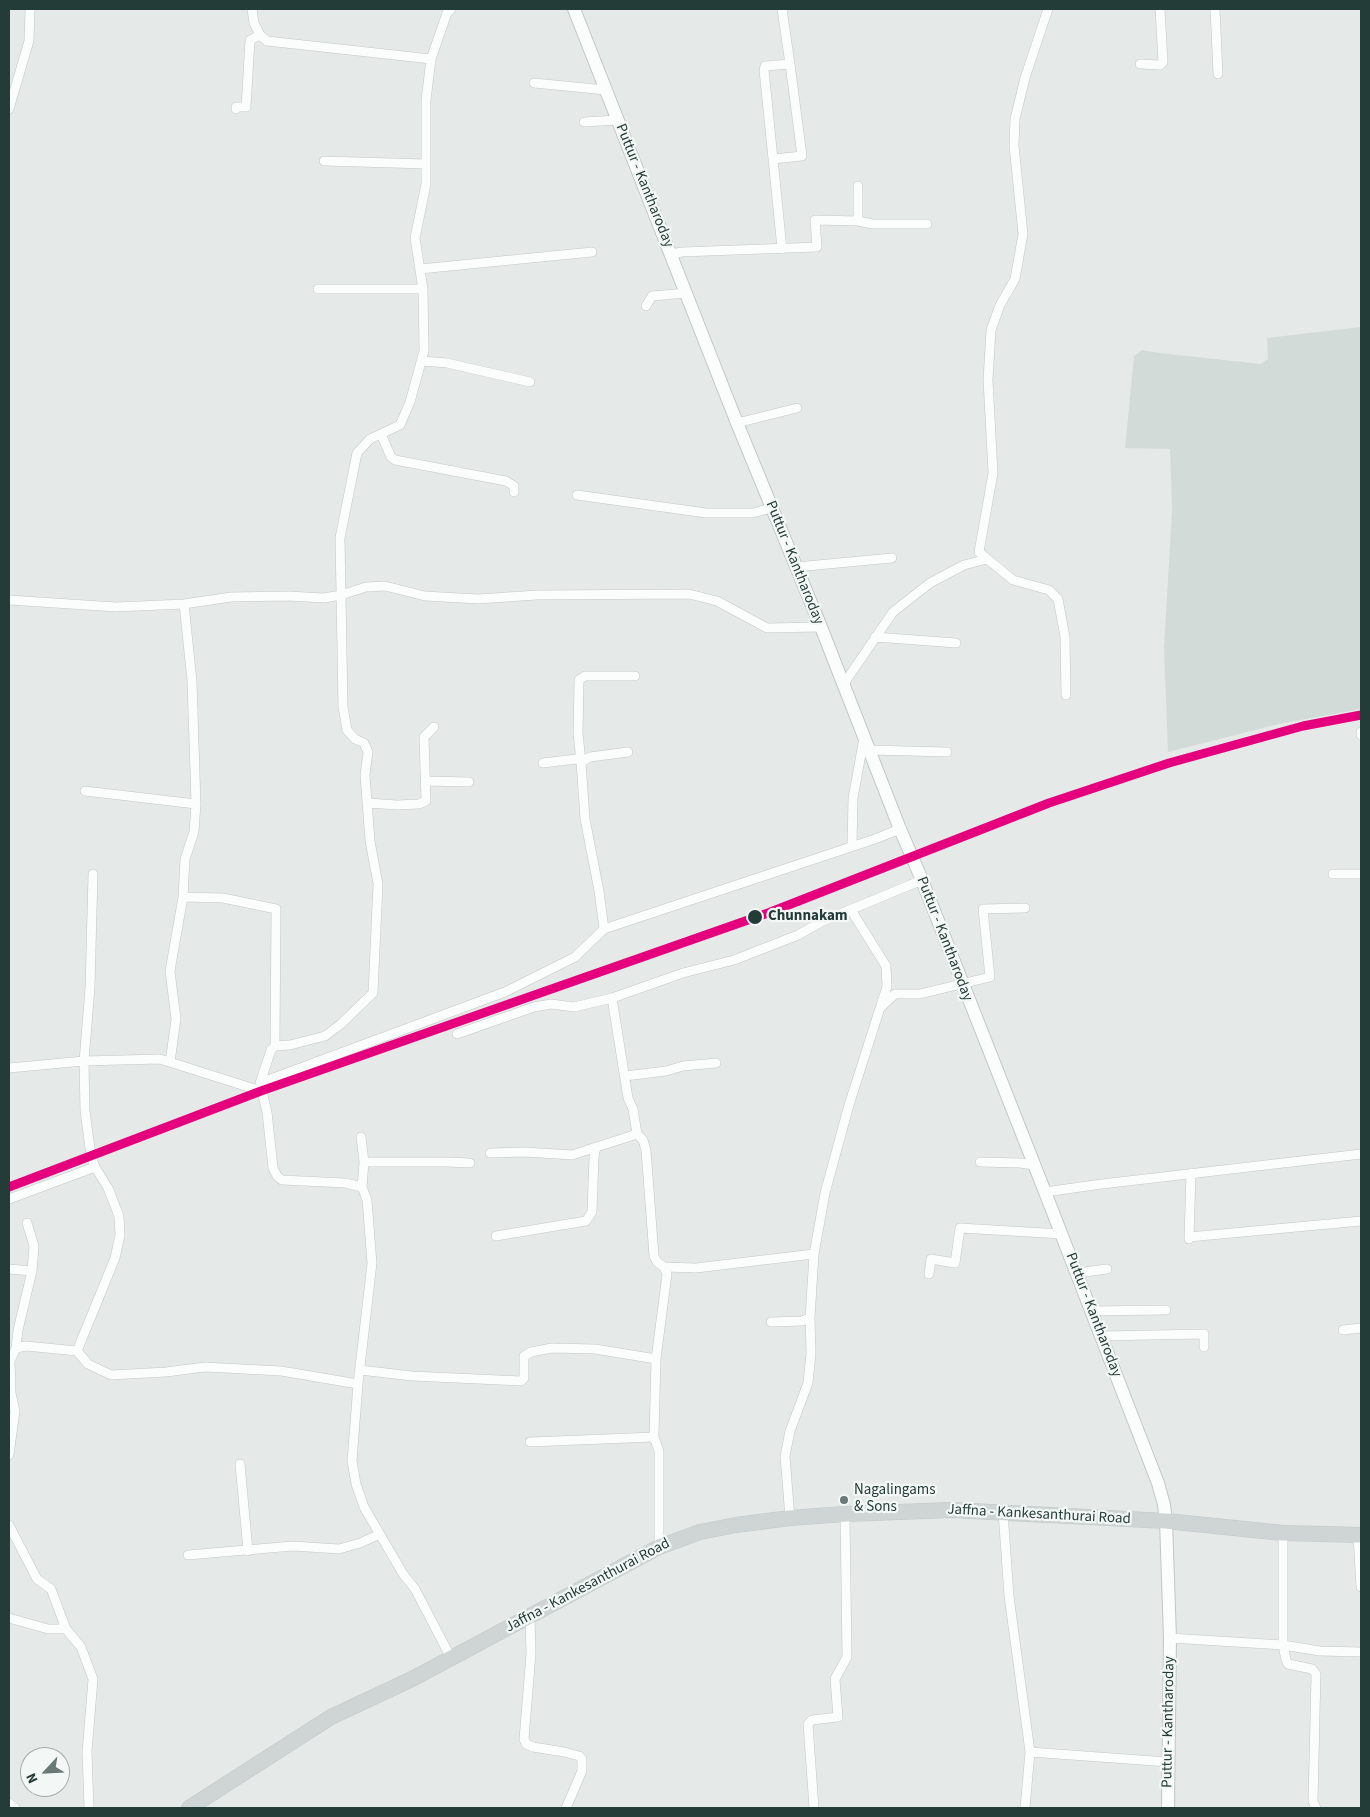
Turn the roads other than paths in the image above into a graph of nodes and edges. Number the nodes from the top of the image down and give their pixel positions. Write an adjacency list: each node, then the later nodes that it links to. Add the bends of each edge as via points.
1 (30, 9): 16 (street, via 29,41)
2 (252, 9): 9 (street)
3 (452, 9): 10 (street, via 447,13)
4 (574, 9): 15 (main road, Puttur - Kantharoday)
5 (782, 9): 11 (street)
6 (1048, 9): 43 (street, via 1015,118 1014,146 1023,234 1015,279 1000,305 991,330 988,380 993,473 979,552)
7 (1160, 9): 12 (street, via 1163,62 1160,65)
8 (1216, 9): 13 (street)
9 (260, 35): 10 (street, via 267,41); 17 (street, via 250,40 246,107)
10 (431, 59): 22 (street, via 426,100)
11 (790, 64): 20 (street, via 765,66 764,70); 20 (street, via 802,156)
12 (1140, 64)
13 (1218, 74)
14 (534, 83): 15 (street)
15 (606, 90): 18 (main road, Puttur - Kantharoday)
16 (9, 109)
17 (236, 109)
18 (618, 120): 19 (street); 28 (main road, Puttur - Kantharoday)
19 (584, 122)
20 (773, 159): 26 (street)
21 (324, 161): 22 (street)
22 (426, 164): 29 (street, via 426,184 415,238)
23 (858, 186): 24 (street)
24 (858, 221): 25 (street); 26 (street, via 815,220 816,247)
25 (927, 224)
26 (782, 249): 28 (street)
27 (592, 252): 29 (street)
28 (671, 254): 32 (main road, Puttur - Kantharoday)
29 (420, 269): 31 (street)
30 (318, 289): 31 (street)
31 (423, 289): 34 (street)
32 (686, 293): 33 (street, via 652,296); 37 (main road, Puttur - Kantharoday)
33 (646, 306)
34 (422, 361): 35 (street, via 447,363); 38 (street, via 400,425)
35 (530, 382)
36 (796, 408): 37 (street)
37 (737, 423): 41 (main road, Puttur - Kantharoday)
38 (381, 434): 39 (street, via 390,457 395,460 506,481 514,486); 45 (street, via 370,439 357,453 340,538)
39 (514, 492)
40 (577, 495): 41 (street, via 706,513 753,513)
41 (771, 508): 44 (main road, Puttur - Kantharoday)
42 (892, 558): 44 (street)
43 (988, 559): 49 (street, via 964,566 930,583 893,612); 53 (street, via 1013,580 1049,590 1058,599 1065,637)
44 (796, 567): 48 (main road, Puttur - Kantharoday)
45 (341, 595): 47 (street, via 324,598 231,597); 48 (street, via 366,587 385,586 425,596 478,599 537,595 689,594 717,602 767,628); 64 (street, via 343,707 348,730 355,739 364,743 368,752 365,775)
46 (9, 600): 47 (street, via 116,607)
47 (184, 604): 63 (street, via 192,681)
48 (821, 627): 52 (main road, Puttur - Kantharoday)
49 (875, 637): 50 (street); 52 (street)
50 (956, 643)
51 (634, 676): 58 (street, via 585,676 578,680 578,732)
52 (843, 685): 55 (main road, Puttur - Kantharoday)
53 (1066, 695)
54 (434, 727): 60 (street, via 424,737)
55 (866, 744): 57 (street); 65 (main road, Puttur - Kantharoday); 66 (street, via 853,798)
56 (628, 752): 58 (street, via 590,757)
57 (947, 752)
58 (582, 762): 59 (street, via 576,759); 74 (street, via 585,819)
59 (543, 763)
60 (426, 781): 61 (street); 64 (street, via 426,801 419,804)
61 (469, 782)
62 (85, 791): 63 (street)
63 (196, 804): 71 (street, via 194,832 185,859)
64 (368, 804): 79 (street, via 370,841 378,884 373,993 325,1036)
65 (900, 829): 66 (street); 70 (main road, Puttur - Kantharoday)
66 (852, 846): 74 (street)
67 (93, 874): 80 (street)
68 (1333, 874): 69 (street)
69 (1361, 874)
70 (922, 880): 73 (street); 75 (main road, Puttur - Kantharoday)
71 (183, 897): 79 (street, via 223,898 276,910); 81 (street, via 170,971 176,1019)
72 (1025, 908): 75 (street, via 983,909 990,977)
73 (851, 910): 76 (street, via 734,960 683,973); 77 (street, via 886,966 887,987)
74 (604, 929): 85 (street, via 575,957 505,992)
75 (961, 983): 77 (street, via 920,994 895,994); 94 (main road, Puttur - Kantharoday)
76 (612, 998): 78 (street, via 574,1007 552,1004 534,1007); 84 (street)
77 (880, 1008): 104 (street, via 849,1105)
78 (457, 1034)
79 (275, 1046): 85 (street)
80 (84, 1061): 81 (street, via 160,1059); 83 (street); 95 (street, via 85,1111)
81 (170, 1062): 85 (street)
82 (716, 1063): 84 (street)
83 (9, 1068)
84 (625, 1076): 86 (street)
85 (260, 1087): 97 (street, via 277,1176 282,1180 345,1183)
86 (637, 1134): 88 (street); 105 (street, via 646,1150 654,1256 656,1262)
87 (361, 1137): 91 (street)
88 (596, 1147): 89 (street, via 572,1155); 103 (street, via 592,1212 586,1222)
89 (490, 1153)
90 (1361, 1154): 96 (street)
91 (364, 1162): 93 (street); 97 (street)
92 (980, 1162): 94 (street)
93 (470, 1163)
94 (1034, 1165): 98 (main road, Puttur - Kantharoday)
95 (95, 1167): 99 (street); 120 (street, via 119,1216 120,1235 115,1258)
96 (1191, 1173): 98 (street); 100 (street, via 1189,1238)
97 (362, 1187): 122 (street, via 367,1200 372,1263)
98 (1045, 1192): 102 (main road, Puttur - Kantharoday)
99 (9, 1199)
100 (1361, 1221)
101 (27, 1223): 108 (street, via 34,1246)
102 (1062, 1234): 109 (main road, Puttur - Kantharoday); 110 (street, via 960,1228 955,1263 931,1259)
103 (496, 1236)
104 (814, 1254): 105 (street, via 696,1268); 113 (street)
105 (664, 1267): 121 (street, via 667,1274)
106 (9, 1269): 108 (street)
107 (1107, 1270): 109 (street)
108 (32, 1271): 119 (street)
109 (1077, 1273): 112 (main road, Puttur - Kantharoday)
110 (929, 1274)
111 (1166, 1310): 112 (street)
112 (1092, 1311): 117 (main road, Puttur - Kantharoday)
113 (810, 1318): 114 (street); 131 (street, via 808,1383 790,1431 785,1456)
114 (771, 1322)
115 (1361, 1328): 116 (street)
116 (1343, 1330)
117 (1102, 1336): 118 (street, via 1204,1334); 132 (main road, Puttur - Kantharoday, via 1158,1483)
118 (1204, 1347)
119 (16, 1348): 120 (street); 124 (street, via 10,1361)
120 (77, 1351): 123 (street, via 88,1364 111,1375 205,1367 281,1371)
121 (656, 1359): 122 (street, via 595,1349 552,1348 524,1356 524,1378 521,1381); 125 (street)
122 (360, 1370): 123 (street)
123 (358, 1384): 135 (street, via 352,1461 364,1507)
124 (10, 1393): 127 (street, via 15,1411)
125 (654, 1437): 126 (street); 137 (street, via 659,1451)
126 (530, 1442)
127 (9, 1455)
128 (240, 1464): 138 (street)
129 (1002, 1512): 130 (main road, Jaffna - Kankesanthurai Road, via 952,1510); 132 (main road, Jaffna - Kankesanthurai Road); 148 (street, via 1009,1596)
130 (845, 1514): 131 (main road, Jaffna - Kankesanthurai Road); 155 (street, via 848,1656 835,1679 838,1717 812,1720 808,1724)
131 (790, 1518): 137 (main road, Jaffna - Kankesanthurai Road, via 700,1532)
132 (1166, 1521): 134 (main road, Jaffna - Kankesanthurai Road); 144 (main road, Puttur - Kantharoday)
133 (9, 1525): 143 (street, via 37,1579 51,1589)
134 (1283, 1533): 136 (main road, Jaffna - Kankesanthurai Road); 145 (street)
135 (380, 1534): 138 (street, via 339,1549 293,1546); 147 (street, via 403,1574 416,1589)
136 (1360, 1535): 140 (street)
137 (659, 1547): 141 (main road, Jaffna - Kankesanthurai Road)
138 (248, 1551): 139 (street)
139 (188, 1555)
140 (1361, 1587)
141 (530, 1617): 147 (main road, Jaffna - Kankesanthurai Road); 154 (street, via 531,1654 524,1740 533,1747 564,1752 582,1759 582,1770)
142 (9, 1618): 143 (street, via 48,1629)
143 (66, 1629): 152 (street, via 81,1647 93,1679 88,1752)
144 (1170, 1638): 145 (street); 149 (main road, Puttur - Kantharoday)
145 (1283, 1645): 146 (street, via 1320,1651); 158 (street, via 1288,1664 1316,1674 1313,1801)
146 (1361, 1652)
147 (451, 1658): 153 (main road, Jaffna - Kankesanthurai Road, via 331,1717)
148 (1030, 1752): 149 (street); 156 (street)
149 (1168, 1762): 157 (main road, Puttur - Kantharoday)
150 (9, 1804): 151 (street)
151 (15, 1808)
152 (89, 1808)
153 (189, 1808)
154 (566, 1808)
155 (814, 1808)
156 (1026, 1808)
157 (1168, 1808)
158 (1316, 1808)

